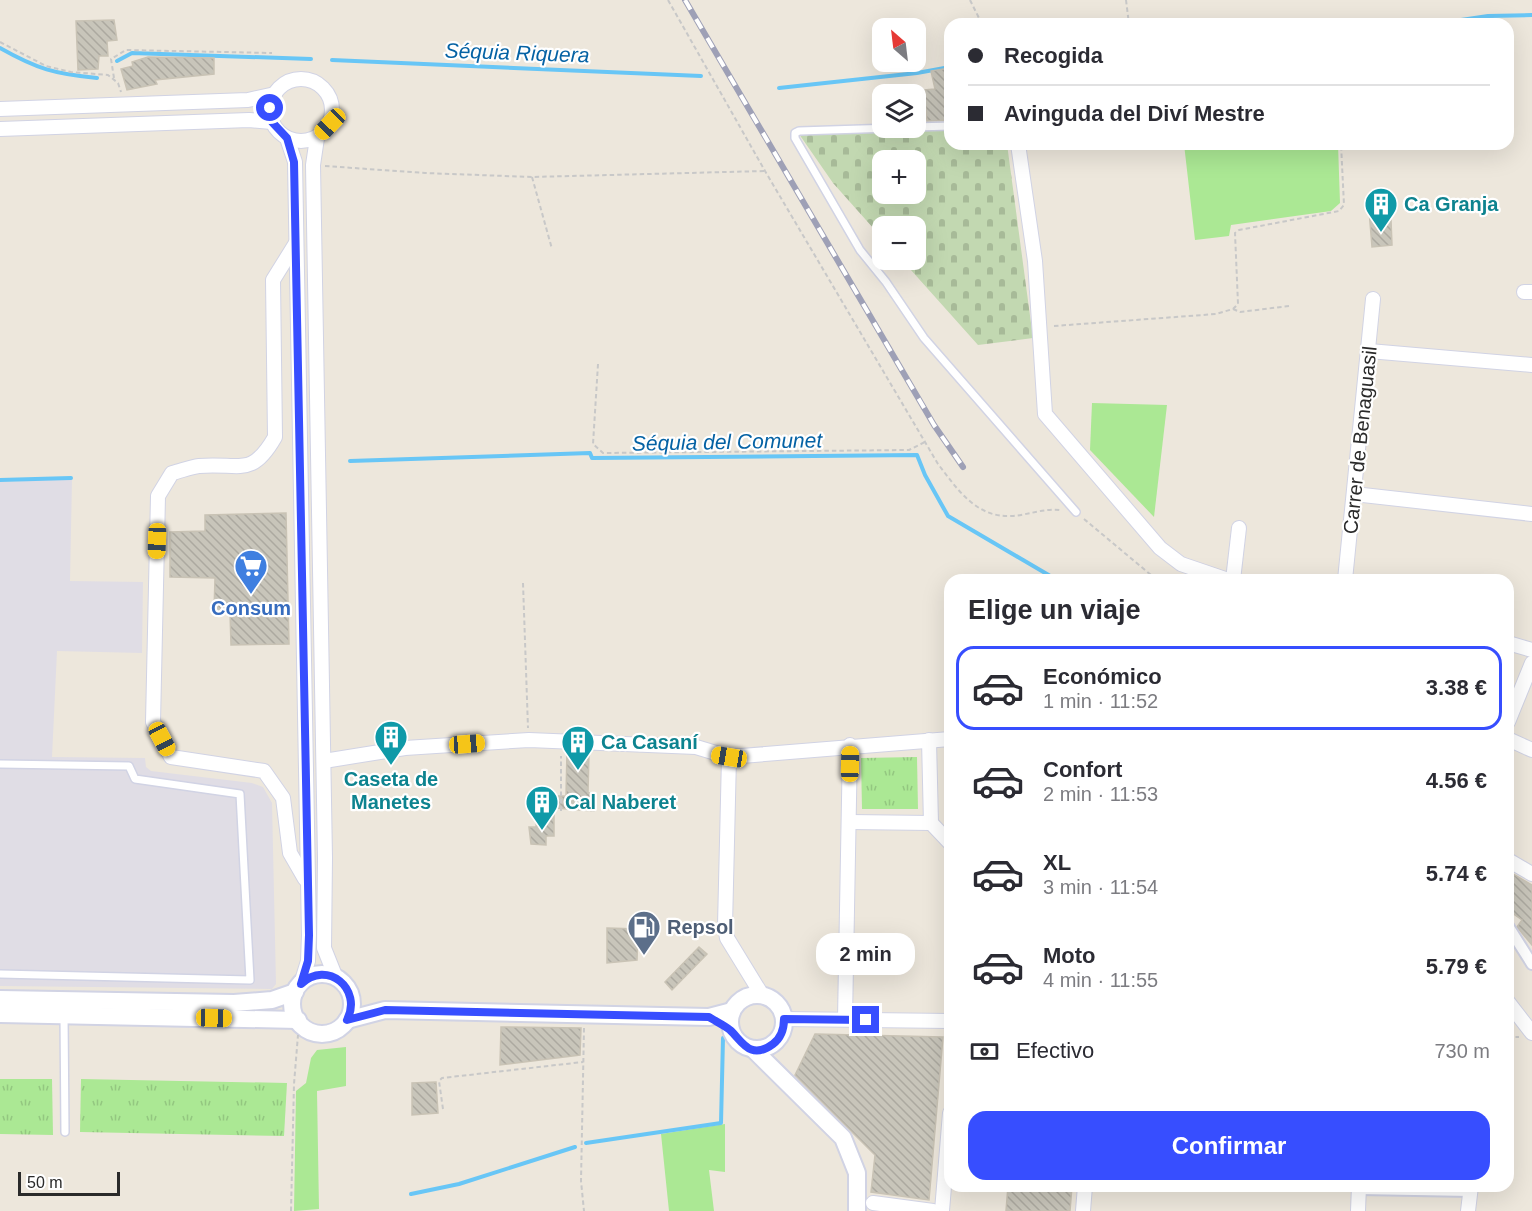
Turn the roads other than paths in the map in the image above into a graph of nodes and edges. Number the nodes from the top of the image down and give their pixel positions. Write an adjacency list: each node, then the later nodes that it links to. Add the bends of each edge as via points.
1 (275, 94): 2 (street, via 248,100); 3 (street, via 270,108); 9 (street, via 286,83 302,79 326,90 333,107 330,124)
2 (0, 109)
3 (272, 122): 6 (street); 8 (street)
4 (944, 126): 5 (lane)
5 (926, 127)
6 (0, 129)
7 (872, 129): 16 (lane, via 799,131 795,138 860,250 924,338)
8 (287, 138): 9 (street, via 302,142); 11 (street, via 294,162)
9 (317, 138): 32 (street, via 313,165)
10 (1019, 150): 19 (street, via 1035,261 1045,414 1160,548 1181,564)
11 (296, 243): 39 (street); 39 (street, via 273,280 275,437 265,455 246,467 198,466 172,473 158,496 153,722 171,757 264,771 283,798 290,853)
12 (1373, 300): 13 (street, Carrer de Benaguasil)
13 (1369, 351): 14 (street); 15 (street, Carrer de Benaguasil)
14 (1532, 366)
15 (1354, 494): 17 (street); 21 (street, Carrer de Benaguasil)
16 (1076, 512)
17 (1532, 514)
18 (1239, 528): 20 (street)
19 (1212, 574)
20 (1232, 574)
21 (1347, 574)
22 (1514, 645): 23 (street)
23 (1532, 650)
24 (1532, 663): 25 (street)
25 (1514, 707)
26 (944, 739): 27 (street)
27 (929, 740): 29 (street); 35 (street)
28 (1514, 742): 30 (street)
29 (850, 745): 31 (street); 34 (street)
30 (1532, 750)
31 (729, 757): 32 (street, via 696,747 529,740 405,748); 46 (street, via 725,926 728,938)
32 (324, 761): 43 (street, via 324,948)
33 (0, 764): 42 (lane, via 129,766 135,779 240,794 250,980)
34 (849, 822): 35 (street); 57 (street)
35 (931, 823): 36 (street)
36 (944, 837)
37 (1514, 864): 38 (street)
38 (1532, 874)
39 (306, 882): 44 (street, via 308,961)
40 (1514, 936): 41 (street)
41 (1532, 964)
42 (0, 974)
43 (336, 978): 44 (street, via 317,975); 45 (street)
44 (298, 988): 48 (street, via 272,1000); 60 (street, via 293,1004)
45 (351, 995): 51 (street); 58 (street, via 352,1008)
46 (762, 995): 52 (street, via 744,998); 56 (street, via 779,1006)
47 (0, 999): 48 (street)
48 (234, 1003): 54 (lane, via 199,1010 93,1007)
49 (0, 1007): 54 (lane, via 44,1006)
50 (1514, 1009): 62 (street)
51 (385, 1010): 55 (street); 58 (street)
52 (732, 1011): 55 (street); 63 (street)
53 (0, 1014): 54 (street)
54 (64, 1015): 60 (street); 67 (lane)
55 (709, 1017): 63 (street)
56 (784, 1019): 57 (street); 64 (street, via 783,1032)
57 (845, 1019): 59 (street)
58 (347, 1020): 60 (street, via 327,1033 314,1032)
59 (944, 1021)
60 (300, 1023)
61 (1514, 1025): 62 (street)
62 (1529, 1027)
63 (731, 1030): 65 (street, via 739,1043)
64 (772, 1044): 65 (street); 66 (street)
65 (753, 1049): 66 (street)
66 (774, 1068): 73 (street, via 843,1138 857,1173)
67 (65, 1132)
68 (944, 1186): 75 (street)
69 (1084, 1192): 76 (street)
70 (1359, 1192): 77 (street)
71 (1471, 1192): 78 (street)
72 (873, 1203): 74 (street)
73 (858, 1211)
74 (933, 1211)
75 (942, 1211)
76 (1083, 1211)
77 (1359, 1211)
78 (1468, 1211)

